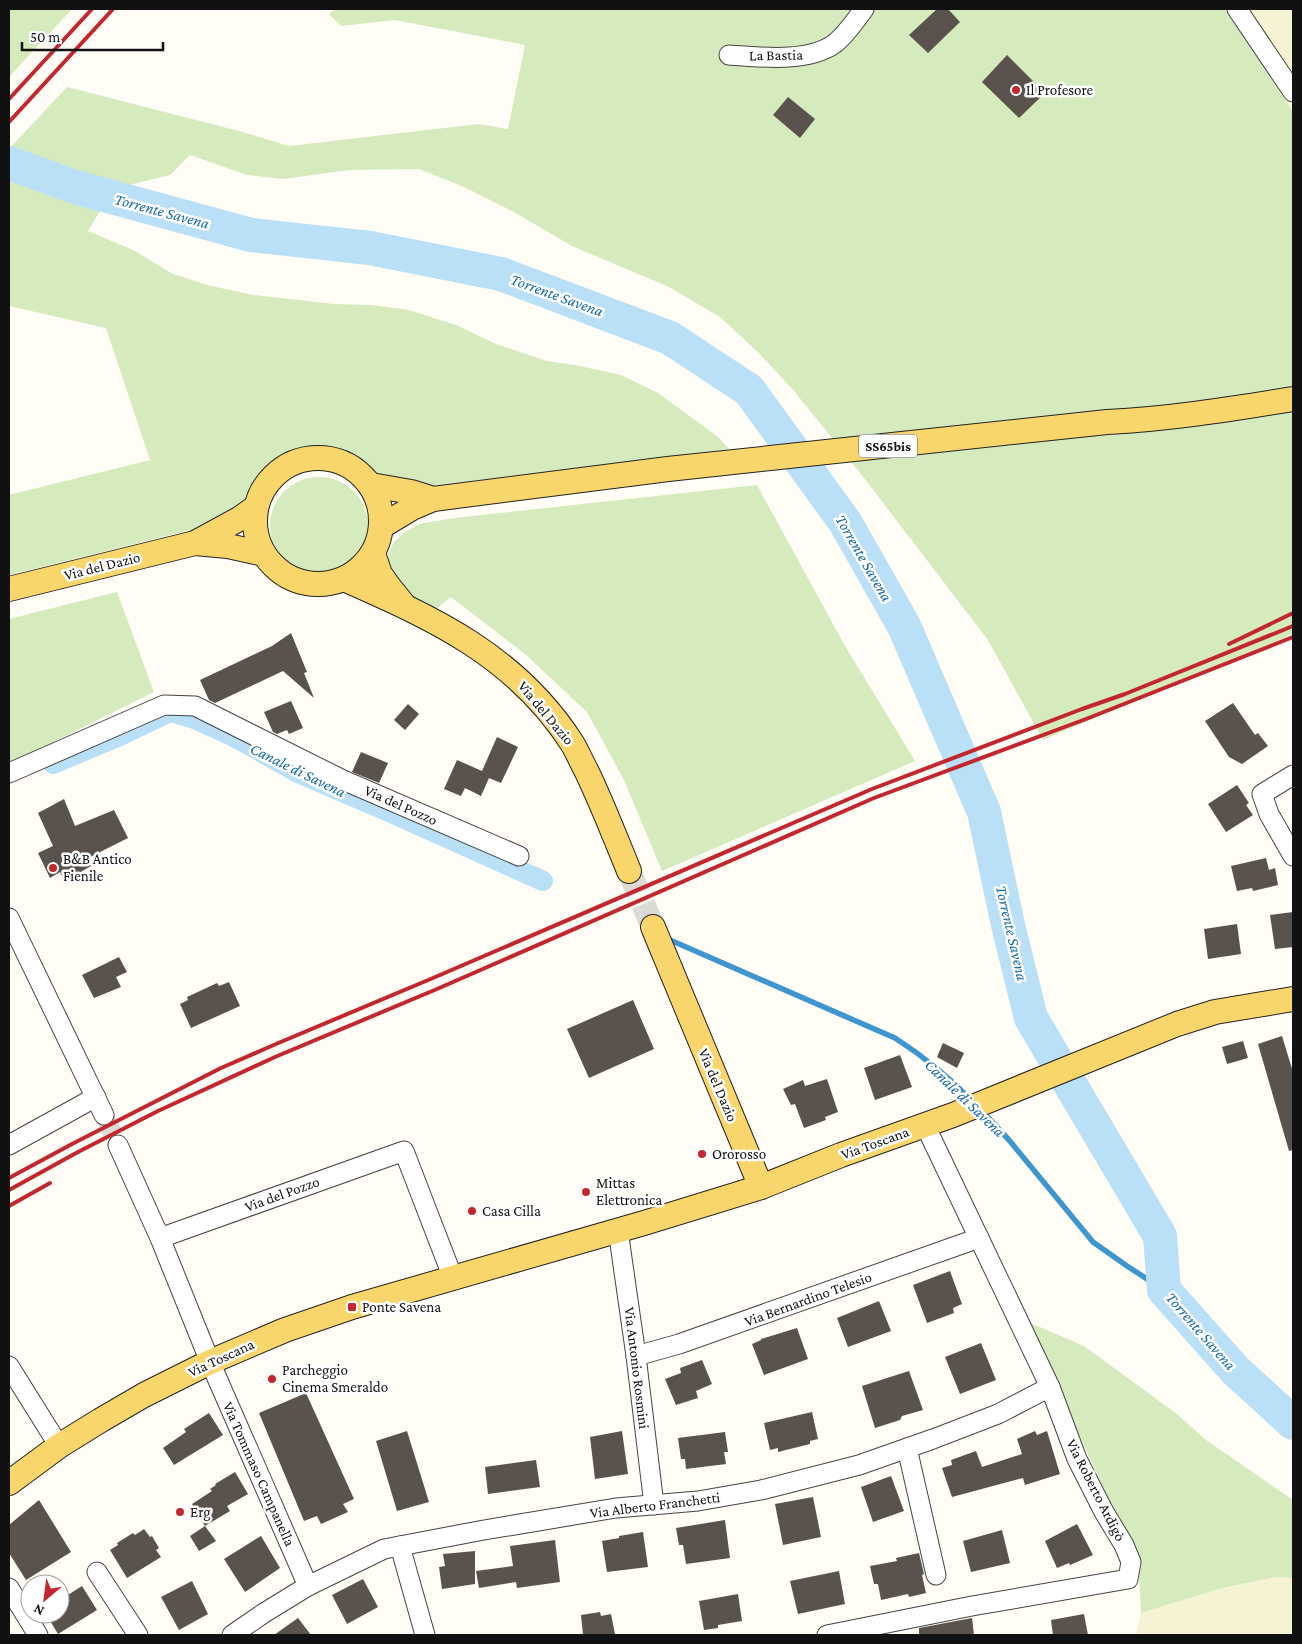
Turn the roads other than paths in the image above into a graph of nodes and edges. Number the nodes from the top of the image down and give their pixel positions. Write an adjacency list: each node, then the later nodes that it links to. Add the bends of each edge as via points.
1 (864, 9): 3 (street, La Bastia, via 835,43 820,52 764,57)
2 (1237, 9): 4 (street)
3 (728, 55)
4 (1293, 92)
5 (1293, 399): 7 (main road, SS65bis, via 1154,420 1107,422 668,470)
6 (371, 485): 7 (main road, SS65bis); 8 (main road, via 358,471 342,462 324,457 306,458 288,464 273,475 262,490); 9 (main road, via 380,505)
7 (433, 499): 9 (main road, SS65bis)
8 (256, 507): 10 (main road, Via del Dazio); 12 (main road, via 254,524)
9 (382, 526): 11 (main road)
10 (195, 542): 12 (main road, Via del Dazio); 14 (main road, Via del Dazio)
11 (373, 553): 13 (main road, via 361,568); 15 (main road, Via del Dazio, via 380,574)
12 (264, 554): 13 (main road, via 274,566 300,582 330,583)
13 (344, 579): 15 (main road, Via del Dazio)
14 (9, 589)
15 (404, 605): 20 (main road, Via del Dazio, via 481,649 534,694 572,743 594,786)
16 (9, 773): 18 (street, Via del Pozzo, via 164,705 195,706 343,780)
17 (1293, 775): 19 (street, via 1262,794 1268,814)
18 (519, 856)
19 (1293, 856)
20 (629, 871)
21 (9, 918): 24 (street)
22 (653, 927): 29 (main road, Via del Dazio)
23 (1293, 999): 26 (main road, Via Toscana, via 1215,1012 1177,1024)
24 (96, 1096): 25 (street); 28 (street)
25 (104, 1116)
26 (924, 1125): 29 (main road, Via Toscana); 32 (street, Via Roberto Ardigò)
27 (118, 1145): 31 (street)
28 (9, 1146)
29 (761, 1187): 30 (main road, Via Toscana)
30 (618, 1230): 33 (main road, Via Toscana); 34 (street, Via Antonio Rosmini)
31 (160, 1238): 33 (street, Via del Pozzo, via 404,1151); 35 (street)
32 (978, 1238): 34 (street, Via Bernardino Telesio, via 679,1344); 37 (street, Via Roberto Ardigò)
33 (454, 1278): 35 (main road, Via Toscana, via 285,1330)
34 (636, 1356): 41 (street, Via Antonio Rosmini)
35 (210, 1362): 38 (main road, Via Toscana, via 136,1400); 45 (street, Via Tommaso Campanella)
36 (9, 1366): 38 (street)
37 (1050, 1387): 39 (street, Via Alberto Franchetti, via 998,1414); 51 (street, Via Roberto Ardigò, via 1077,1459 1131,1562 1128,1579)
38 (59, 1446): 40 (main road, Via Toscana)
39 (907, 1448): 41 (street, Via Alberto Franchetti, via 859,1465 761,1490 698,1502); 44 (street)
40 (9, 1483)
41 (654, 1505): 42 (street, Via Alberto Franchetti, via 616,1508)
42 (400, 1546): 45 (street, Via Alberto Franchetti, via 384,1549); 50 (street)
43 (97, 1572): 48 (street)
44 (936, 1576)
45 (308, 1586): 49 (street, Via Alberto Franchetti)
46 (9, 1588): 47 (street)
47 (38, 1635)
48 (138, 1635)
49 (232, 1635)
50 (425, 1635)
51 (827, 1635)

